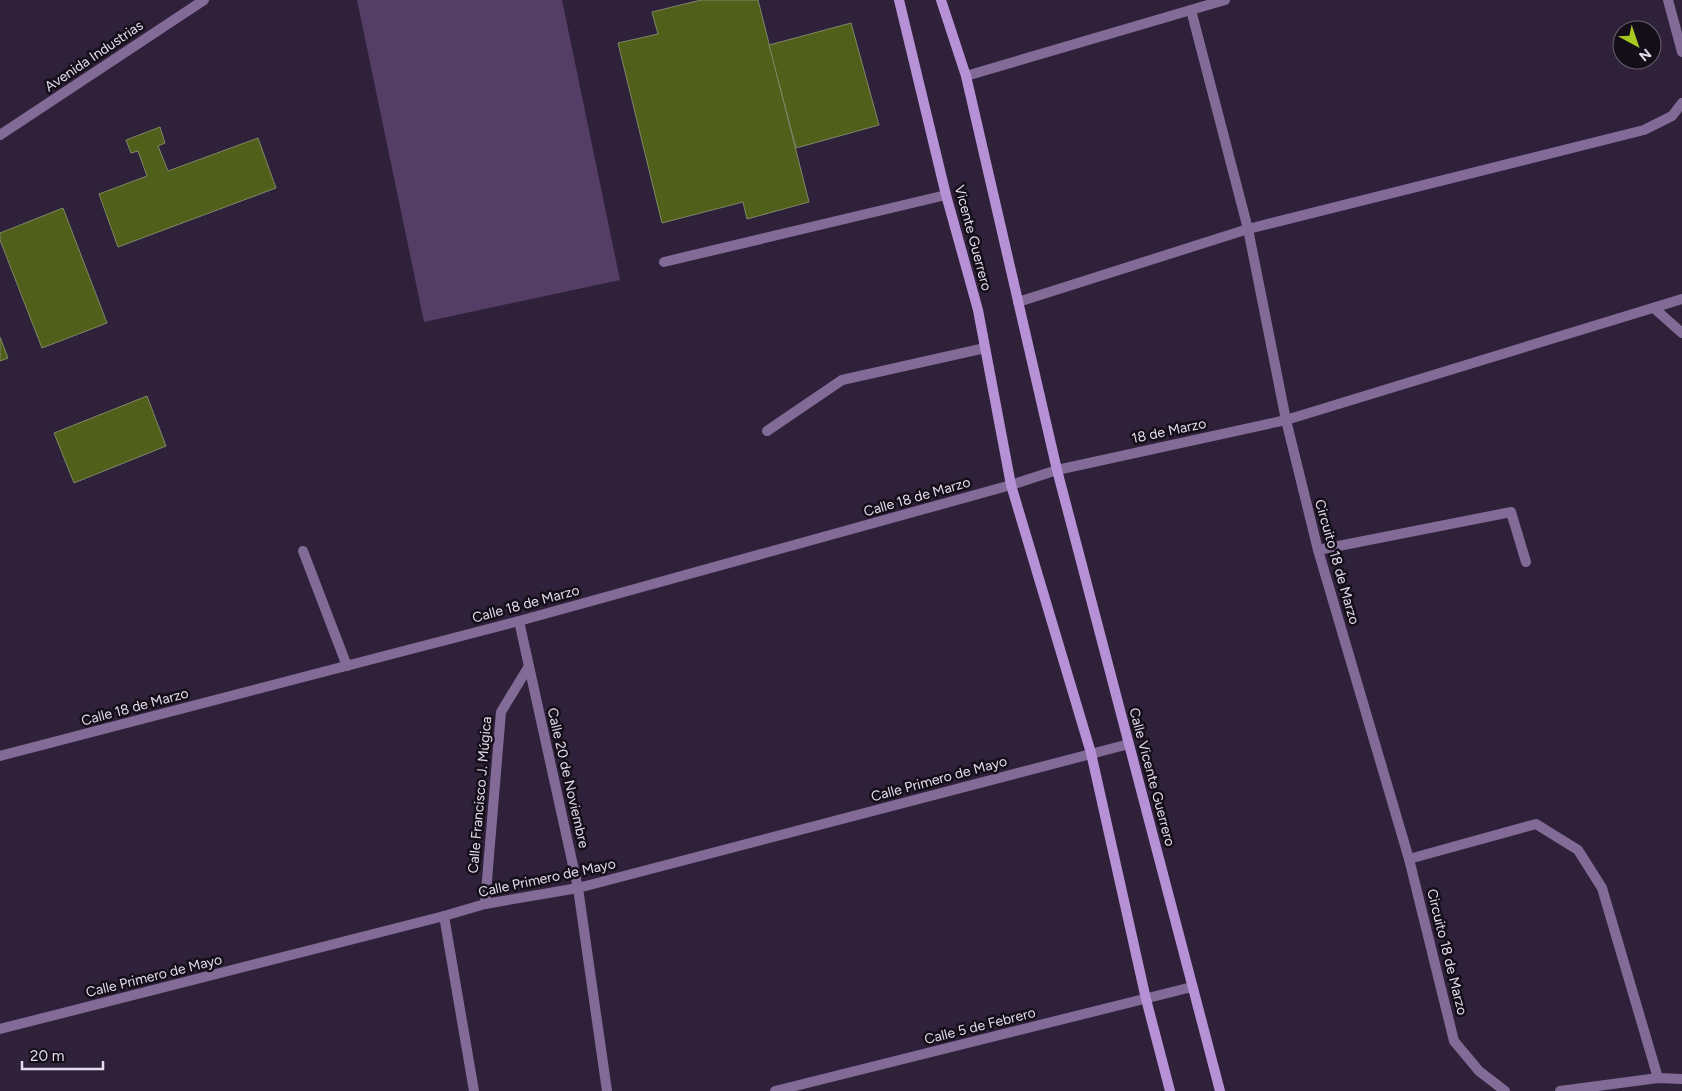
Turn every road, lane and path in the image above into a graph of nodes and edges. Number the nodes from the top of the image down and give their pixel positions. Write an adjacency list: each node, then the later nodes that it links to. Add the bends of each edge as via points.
1 (204, 0): 10 (street, Avenida Industrias)
2 (899, 0): 11 (street, Vicente Guerrero)
3 (941, 0): 8 (street, Vicente Guerrero)
4 (1225, 0): 6 (street)
5 (1668, 0): 7 (street)
6 (1192, 10): 8 (street); 12 (street, Circuito 18 de Marzo)
7 (1682, 52)
8 (966, 76): 15 (street, Vicente Guerrero)
9 (1682, 102): 12 (street, via 1672,116 1644,130)
10 (0, 135)
11 (946, 195): 13 (street); 18 (street, Vicente Guerrero, via 978,310)
12 (1248, 229): 15 (street); 19 (street, Circuito 18 de Marzo)
13 (664, 262)
14 (1682, 299): 16 (street)
15 (1018, 302): 21 (street, Vicente Guerrero)
16 (1654, 309): 17 (street); 19 (street)
17 (1682, 333)
18 (985, 348): 20 (street, via 842,380); 22 (street, Vicente Guerrero)
19 (1286, 420): 21 (street, 18 de Marzo); 23 (street, Circuito 18 de Marzo)
20 (768, 431)
21 (1057, 470): 22 (street, Calle 18 de Marzo); 29 (street, Calle Vicente Guerrero)
22 (1011, 485): 26 (street, Calle 18 de Marzo); 30 (street)
23 (1318, 550): 25 (street, via 1512,512); 32 (street, Circuito 18 de Marzo)
24 (303, 552): 27 (street)
25 (1526, 562)
26 (519, 621): 27 (street, Calle 18 de Marzo); 28 (street, Calle 20 de Noviembre)
27 (347, 666): 31 (street, Calle 18 de Marzo)
28 (529, 666): 33 (street, Calle 20 de Noviembre); 34 (street, Calle Francisco J. Múgica, via 501,712)
29 (1129, 744): 30 (street, Calle Primero de Mayo); 36 (street, Calle Vicente Guerrero)
30 (1091, 753): 33 (street, Calle Primero de Mayo); 37 (street)
31 (0, 756)
32 (1409, 859): 39 (street, via 1536,824 1578,850 1602,888); 46 (street, Circuito 18 de Marzo, via 1454,1041 1478,1071)
33 (578, 888): 34 (street, Calle Primero de Mayo); 42 (street, Calle 20 de Noviembre)
34 (485, 904): 35 (street, Calle Primero de Mayo)
35 (444, 916): 38 (street, Calle Primero de Mayo); 41 (street)
36 (1192, 987): 37 (street, Calle 5 de Febrero); 45 (street, Calle Vicente Guerrero)
37 (1146, 999): 43 (street, Calle 5 de Febrero); 44 (street)
38 (0, 1029)
39 (1658, 1078): 40 (street); 47 (street)
40 (1682, 1079)
41 (474, 1091)
42 (608, 1091)
43 (775, 1091)
44 (1170, 1091)
45 (1220, 1091)
46 (1505, 1091)
47 (1560, 1091)

